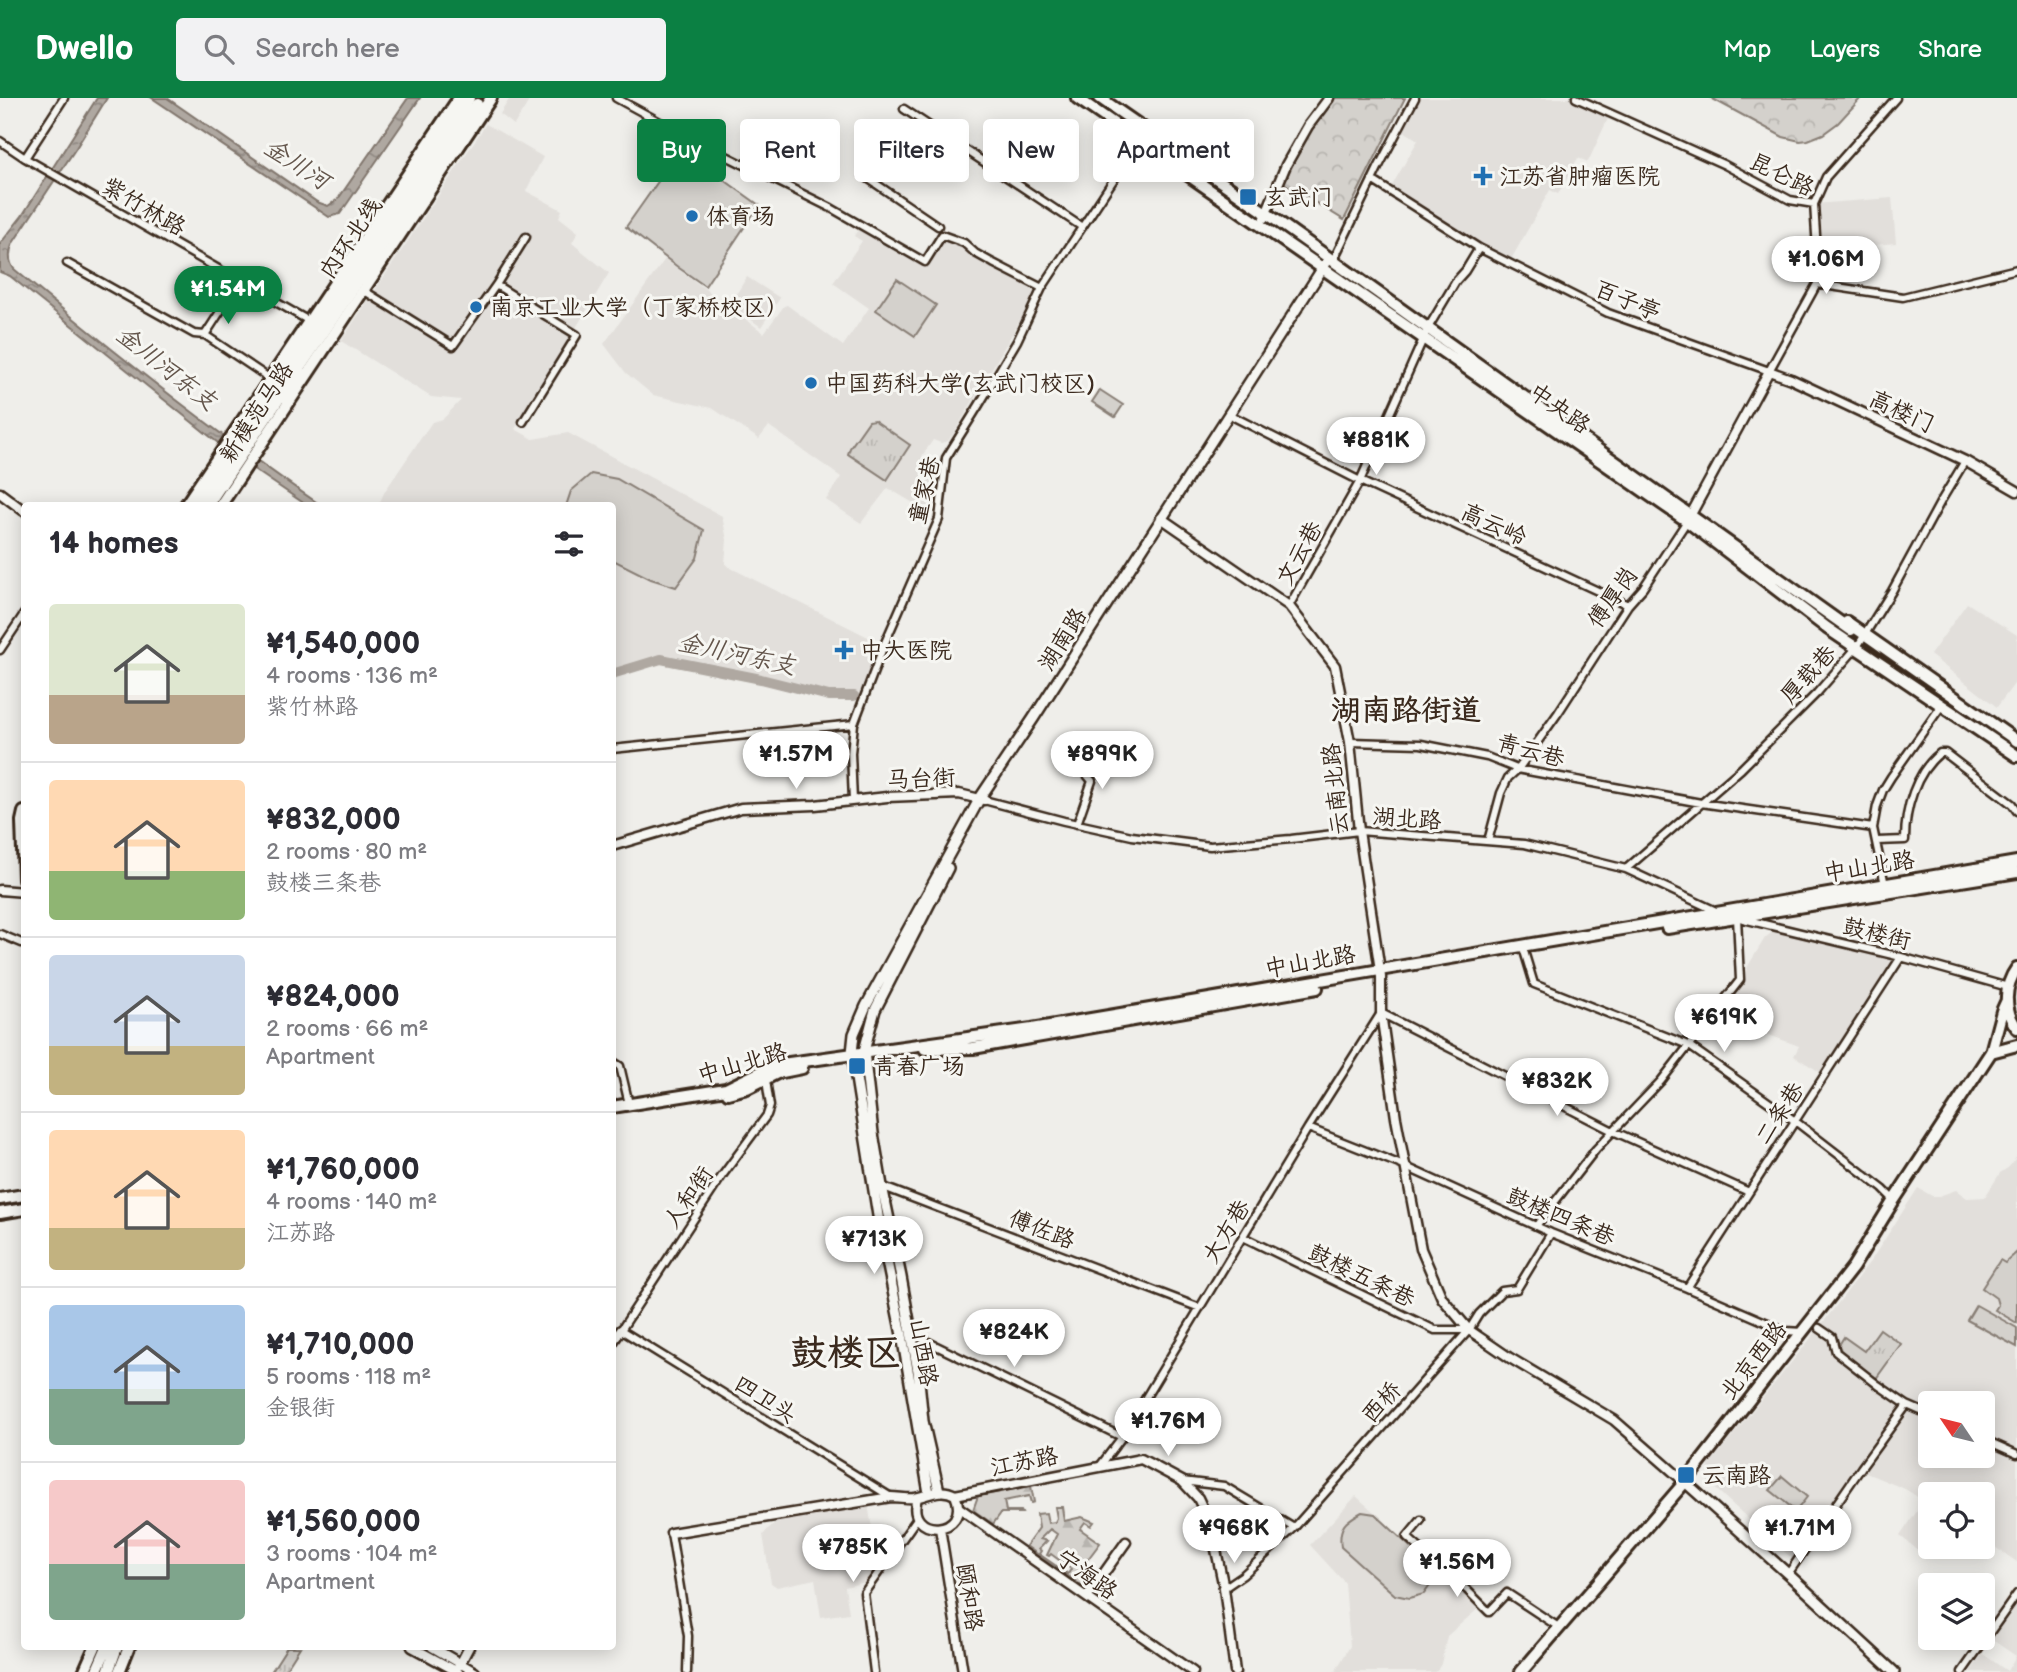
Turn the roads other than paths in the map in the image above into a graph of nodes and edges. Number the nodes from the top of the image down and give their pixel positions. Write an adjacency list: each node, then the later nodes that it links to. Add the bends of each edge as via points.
1 (64, 98): 15 (street)
2 (459, 98): 32 (main road, 新模范马路)
3 (491, 98): 35 (main road, 新模范马路)
4 (616, 98): 36 (street, via 925,262 943,235)
5 (1077, 98): 13 (main road, 中央路)
6 (1100, 98): 21 (main road, 中央路)
7 (1329, 98): 21 (street, via 1291,156)
8 (1415, 98): 16 (street)
9 (1576, 98): 20 (street, 昆仑路, via 1725,165 1790,200)
10 (1896, 98): 20 (street, via 1826,177)
11 (473, 101): 25 (main road, 内环北线)
12 (904, 110): 23 (street)
13 (1107, 119)
14 (0, 141): 15 (street, 紫竹林路)
15 (27, 159): 38 (street, 紫竹林路)
16 (1372, 180): 27 (street, 百子亭); 28 (street)
17 (873, 182): 22 (street)
18 (1112, 182): 23 (street, 童家巷)
19 (1198, 182): 24 (main road, 中央路)
20 (1814, 204): 33 (street, 昆仑路)
21 (1266, 213): 24 (street); 28 (main road, 中央路)
22 (938, 226)
23 (1083, 226): 36 (street, 童家巷)
24 (1261, 226): 31 (main road, 中央路)
25 (386, 230): 32 (main road); 35 (main road); 44 (main road, 内环北线); 47 (main road, 内环北线)
26 (526, 237): 34 (street)
27 (1479, 248): 39 (street); 42 (street, 百子亭, via 1608,313)
28 (1331, 260): 31 (main road, 湖南路); 39 (main road, 中央路)
29 (67, 262): 40 (street, via 194,334)
30 (2017, 269): 33 (street, via 1903,297)
31 (1324, 270): 39 (main road, 中央路); 45 (main road, 湖南路); 60 (main road, 湖南路)
32 (339, 279): 38 (main road, 新模范马路)
33 (1817, 284): 42 (street, 昆仑路)
34 (496, 285): 35 (street, via 453,346); 46 (street, via 577,335)
35 (366, 286): 47 (main road, 新模范马路, via 306,375)
36 (1042, 288): 69 (street, 童家巷, via 1017,341 946,458 939,519)
37 (227, 301): 40 (street)
38 (309, 321): 41 (main road, 新模范马路)
39 (1425, 333): 51 (street, 文云巷); 59 (main road, 中央路)
40 (205, 335): 43 (street)
41 (284, 359): 43 (main road, 新模范马路); 44 (main road)
42 (1769, 372): 49 (street, 高楼门); 59 (street, 傅厚岗)
43 (269, 378): 47 (main road, 新模范马路)
44 (259, 412): 47 (main road, 内环北线)
45 (1234, 417): 51 (street, 高云岭); 60 (main road, 湖南路)
46 (523, 422)
47 (251, 433): 48 (main road, 内环北线); 50 (main road, 内环北线)
48 (220, 460): 54 (main road, 新模范马路); 55 (main road, 内环北线)
49 (1965, 461): 52 (street, 高楼门); 65 (street, 厚载巷)
50 (233, 476): 56 (main road, 内环北线); 57 (main road, 新模范马路)
51 (1360, 481): 62 (street, 高云岭); 63 (street, 文云巷)
52 (2017, 491)
53 (0, 493): 58 (street)
54 (188, 502)
55 (198, 502)
56 (210, 502)
57 (222, 502)
58 (21, 509)
59 (1689, 518): 61 (main road, 中央路); 61 (main road, 中央路, via 1849,632); 62 (street, 傅厚岗); 66 (main road, 中央路)
60 (1164, 519): 63 (street, 云南北路); 76 (main road, 湖南路, via 1039,721)
61 (1782, 580): 65 (main road, 中央路)
62 (1628, 605): 75 (street, 傅厚岗)
63 (1289, 606): 71 (street, 云南北路, via 1335,666)
64 (21, 618): 67 (street)
65 (1866, 635): 66 (street, 厚载巷); 70 (main road, 中央路)
66 (1857, 647): 68 (main road, 中央路); 78 (street, 厚载巷, via 1808,703)
67 (0, 650)
68 (1942, 705): 74 (main road, 中央路); 81 (street, via 1883,790)
69 (853, 724): 72 (street); 77 (street, 童家巷)
70 (2017, 741)
71 (1350, 742): 75 (street, 青云巷, via 1420,744 1487,757); 82 (street, 云南北路)
72 (616, 748)
73 (1093, 749): 80 (street, via 1087,775 1091,781)
74 (2017, 756)
75 (1517, 769): 78 (street, 青云巷); 83 (street, 傅厚岗, via 1501,793)
76 (982, 799): 77 (street, 马台街, via 958,794); 80 (street, 湖北路); 107 (main road, 湖南路, via 875,1010)
77 (853, 801): 85 (street, 马台街, via 741,808)
78 (1701, 803): 81 (street, 青云巷); 87 (street, 厚载巷)
79 (2017, 811): 84 (street, via 1940,753 1917,782 1906,813 1905,840)
80 (1077, 824): 82 (street, 湖北路, via 1210,845)
81 (1873, 828): 84 (street)
82 (1359, 831): 83 (street, 湖北路); 99 (street, 云南北路)
83 (1488, 841): 87 (street, 湖北路, via 1524,844)
84 (1877, 841): 90 (street)
85 (616, 845)
86 (2017, 862): 90 (main road, 中山北路)
87 (1626, 869): 92 (street, 湖北路)
88 (2017, 872): 90 (main road, 中山北路)
89 (0, 890): 91 (street)
90 (1886, 890): 92 (main road, 中山北路); 93 (main road, 中山北路)
91 (21, 891)
92 (1719, 912): 93 (street, 湖北路); 99 (main road, 中山北路)
93 (1737, 917): 96 (main road, 中山北路); 97 (street, 鼓楼街); 104 (street, via 1740,980)
94 (0, 934): 95 (street)
95 (21, 943)
96 (1524, 951): 99 (main road, 中山北路); 104 (street, via 1534,984)
97 (1901, 957): 100 (street, 鼓楼街); 113 (street, 二条巷)
98 (2017, 968): 100 (main road)
99 (1380, 974): 102 (street); 107 (main road, 中山北路)
100 (2008, 987): 101 (main road)
101 (2007, 1000): 103 (main road); 106 (main road, 北京西路)
102 (1381, 1013): 114 (street, 大方巷); 115 (street); 116 (street)
103 (2017, 1028)
104 (1688, 1045): 113 (street); 115 (street)
105 (2017, 1045): 106 (main road)
106 (1991, 1052): 121 (main road, 北京西路)
107 (858, 1056): 109 (main road, 中山北路, via 777,1073); 110 (main road, 中山北路, via 775,1065 726,1089); 117 (main road, 山西路)
108 (616, 1064): 110 (street)
109 (766, 1080): 111 (main road, 中山北路, via 727,1093); 130 (street, 人和街, via 767,1115)
110 (629, 1104): 112 (main road, 中山北路)
111 (616, 1108)
112 (616, 1108)
113 (1795, 1121): 118 (street, 二条巷); 121 (street)
114 (1308, 1128): 116 (street, 鼓楼四条巷); 126 (street, 大方巷)
115 (1613, 1131): 118 (street); 124 (street)
116 (1404, 1166): 124 (street, 鼓楼四条巷); 131 (street, via 1421,1249 1442,1298)
117 (877, 1184): 128 (street, 傅佐路); 133 (main road, 山西路, via 878,1222)
118 (1749, 1192): 127 (street, 二条巷)
119 (21, 1196): 120 (main road)
120 (0, 1199)
121 (1894, 1200): 132 (main road, 北京西路, via 1853,1266)
122 (21, 1210): 123 (main road)
123 (0, 1213)
124 (1536, 1226): 125 (street, 鼓楼四条巷)
125 (1551, 1233): 127 (street, 鼓楼四条巷); 131 (street, 西桥, via 1517,1289 1502,1291)
126 (1243, 1237): 128 (street, 大方巷); 131 (street, 鼓楼五条巷, via 1435,1330)
127 (1687, 1288): 132 (street, 鼓楼四条巷, via 1786,1331)
128 (1200, 1308): 137 (street, 大方巷)
129 (1819, 1328): 135 (street, via 1832,1337 1836,1352)
130 (621, 1330): 134 (street); 145 (street, 四卫头)
131 (1469, 1330): 142 (street, via 1614,1420); 151 (street, 西桥)
132 (1802, 1332): 142 (main road, 北京西路)
133 (906, 1334): 137 (street); 143 (main road, 山西路)
134 (616, 1337)
135 (1907, 1405): 136 (street); 154 (street)
136 (1918, 1410)
137 (1122, 1437): 140 (street, 大方巷)
138 (1995, 1444): 139 (street)
139 (2017, 1454)
140 (1100, 1466): 141 (street, 江苏路, via 1141,1459); 144 (street, 江苏路)
141 (1182, 1481): 151 (street, via 1224,1486); 155 (street, 江苏路, via 1206,1511)
142 (1685, 1482): 154 (main road); 158 (main road, 北京西路)
143 (934, 1492): 144 (street, 江苏路); 146 (street)
144 (955, 1495): 147 (street)
145 (891, 1497): 146 (street); 152 (street)
146 (917, 1497): 148 (street)
147 (958, 1507): 150 (street, via 953,1520); 157 (street, 宁海路)
148 (918, 1517): 150 (street, via 926,1525); 172 (street, via 864,1593)
149 (1421, 1521): 158 (street, via 1407,1537 1489,1612 1507,1593)
150 (940, 1528): 173 (street, 颐和路)
151 (1294, 1528): 155 (street, 西桥)
152 (671, 1533): 171 (street, via 688,1636)
153 (1126, 1542): 157 (street)
154 (1788, 1574): 177 (main road)
155 (1224, 1588): 175 (street, 江苏路)
156 (2016, 1596): 178 (street)
157 (1087, 1597): 174 (street, 宁海路)
158 (1560, 1628): 176 (main road, 北京西路)
159 (94, 1650): 168 (main road)
160 (106, 1650): 167 (main road)
161 (115, 1650): 167 (main road)
162 (128, 1650): 169 (main road)
163 (418, 1650): 166 (street)
164 (436, 1650): 166 (street)
165 (468, 1650): 166 (street)
166 (458, 1669): 170 (street)
167 (99, 1671)
168 (84, 1672)
169 (120, 1672)
170 (475, 1672)
171 (687, 1672)
172 (874, 1672)
173 (963, 1672)
174 (1193, 1672)
175 (1235, 1672)
176 (1521, 1672)
177 (1894, 1672)
178 (1962, 1672)

